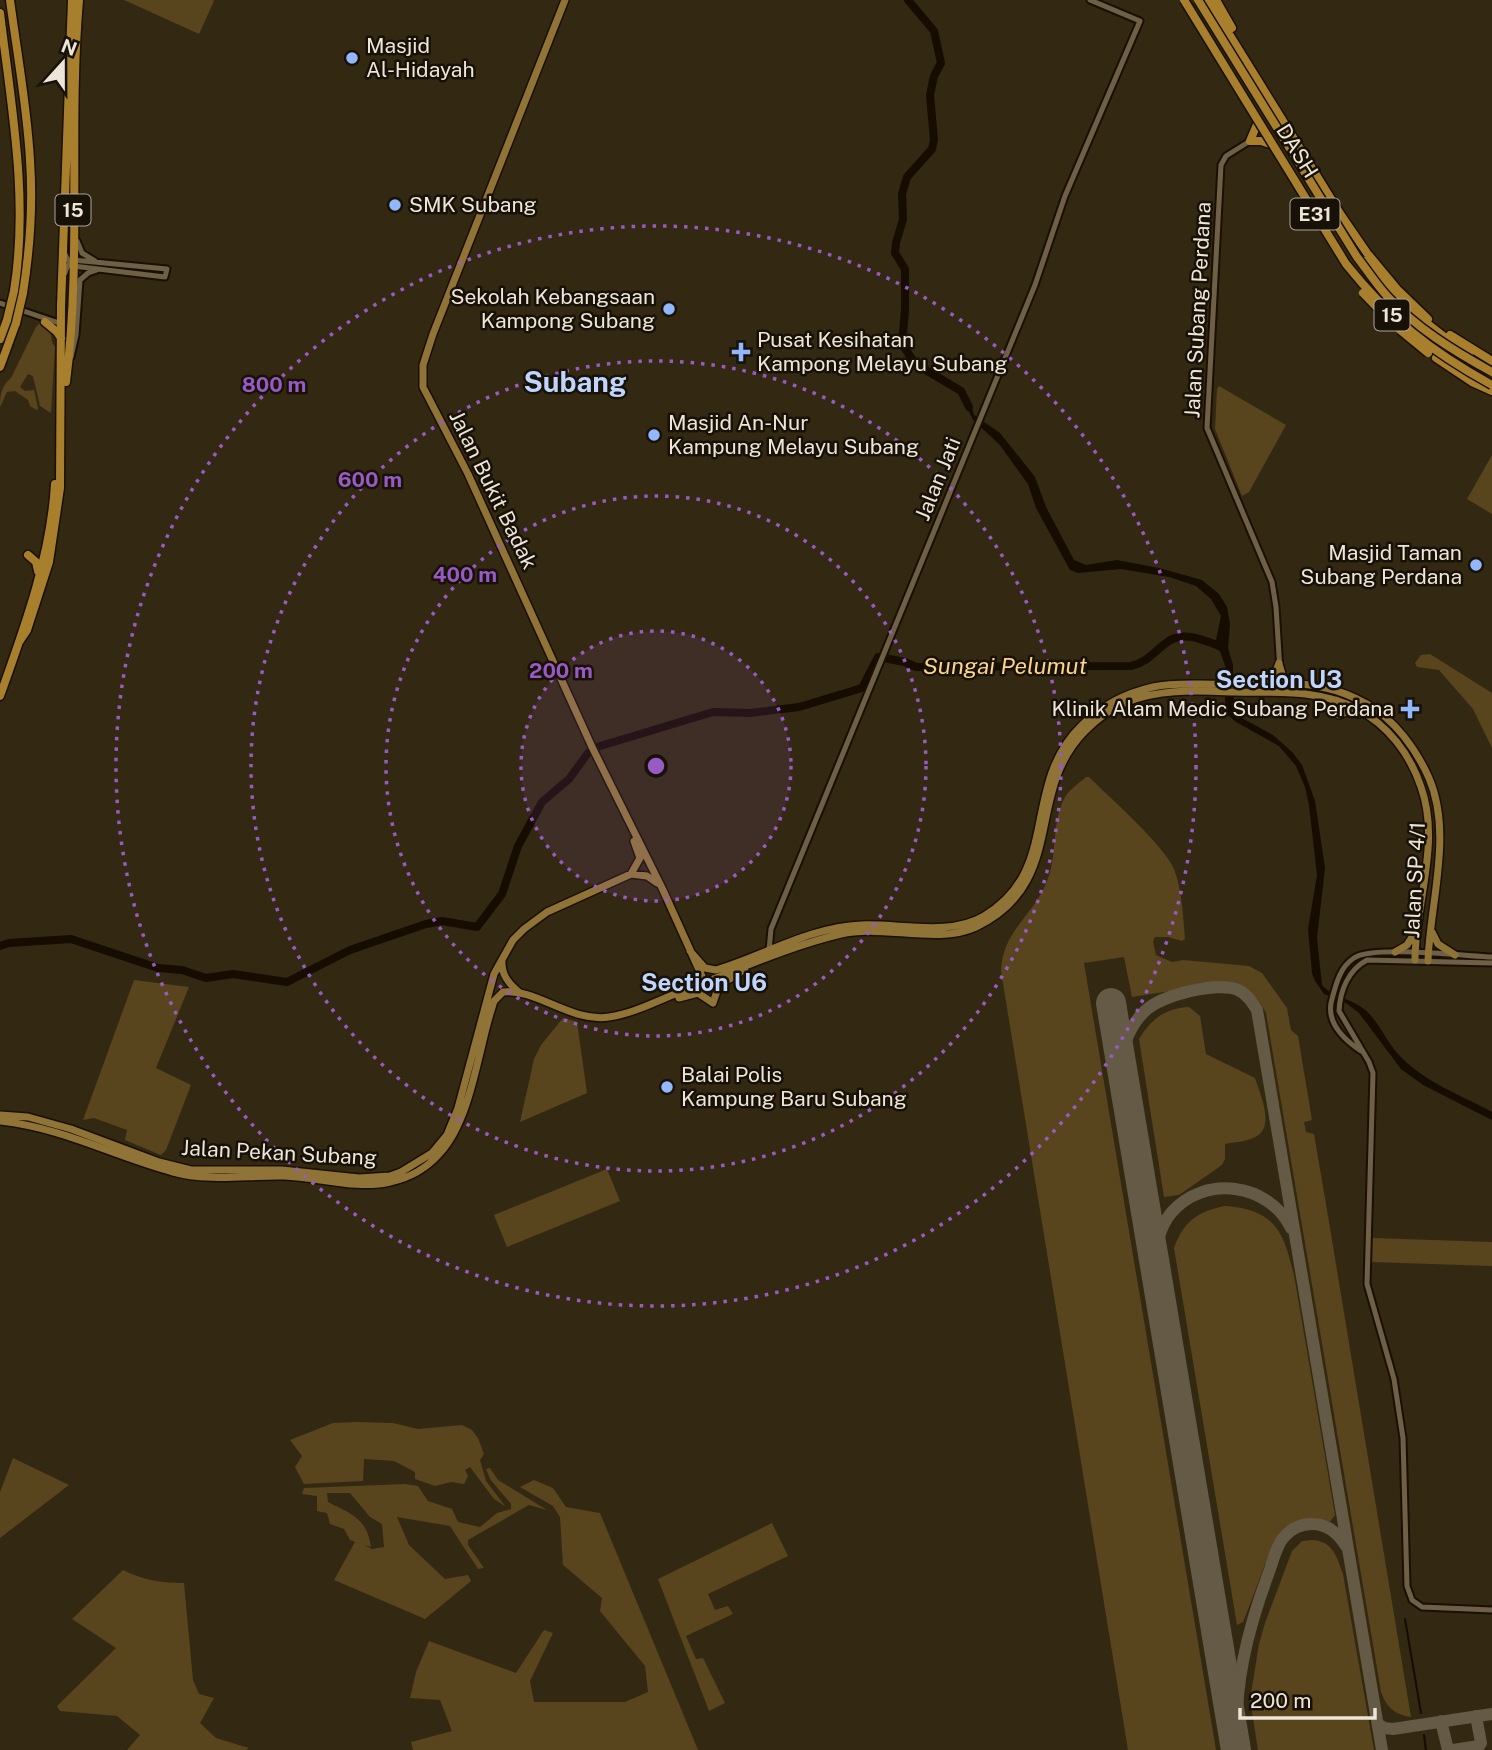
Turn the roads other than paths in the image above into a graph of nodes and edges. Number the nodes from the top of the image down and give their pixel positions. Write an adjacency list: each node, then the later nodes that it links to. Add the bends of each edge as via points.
1 (10, 0): 25 (highway, via 30,159 32,214 29,255)
2 (72, 0): 21 (highway, 15)
3 (79, 0): 19 (highway, 15)
4 (565, 0): 55 (main road, Jalan Bukit Badak, via 433,334 422,378)
5 (1090, 0): 60 (street, Jalan Jati, via 1140,21 1065,196 1035,285)
6 (1184, 0): 12 (highway, 15); 20 (highway, DASH / E31, bridge)
7 (1200, 0): 11 (highway, 15); 37 (highway, DASH / E31, bridge, via 1372,277 1427,331)
8 (1208, 0): 18 (highway)
9 (1216, 0): 18 (highway)
10 (0, 13): 25 (highway, via 21,214)
11 (1267, 107): 12 (highway, via 1262,119); 15 (highway, 15)
12 (1251, 113): 13 (highway, 15)
13 (1258, 122): 14 (highway); 16 (highway, 15)
14 (1250, 141): 16 (highway); 45 (street, Jalan Subang Perdana, via 1226,156 1221,165 1207,428 1272,582)
15 (1289, 143): 17 (highway, via 1282,142 1278,148); 37 (highway, 15, via 1352,246 1381,282 1410,311)
16 (1273, 145): 17 (highway, 15)
17 (1284, 164): 39 (highway, 15, via 1344,262 1378,302 1418,339)
18 (1322, 182): 35 (highway, via 1360,244 1397,289 1431,321)
19 (73, 206): 22 (highway, 15); 23 (street, via 78,246)
20 (1323, 226): 39 (highway, DASH / E31, bridge, via 1346,264 1396,321); 39 (highway, bridge, via 1343,269 1376,308 1436,358 1472,382)
21 (62, 244): 22 (street); 24 (highway, 15)
22 (72, 263): 23 (street); 24 (street); 28 (highway, 15)
23 (101, 266): 23 (street, via 165,277 167,269); 38 (street, via 80,280 76,335)
24 (62, 290): 27 (highway, 15)
25 (18, 292): 30 (highway, bridge)
26 (0, 303): 29 (street)
27 (61, 306): 29 (highway, via 54,317); 31 (highway, 15)
28 (71, 318): 31 (highway); 34 (highway, 15)
29 (45, 319): 31 (street); 33 (highway)
30 (11, 321): 32 (highway); 36 (highway)
31 (63, 325): 33 (highway, 15); 34 (highway)
32 (0, 340)
33 (62, 341): 40 (highway, 15)
34 (69, 352): 38 (highway, 15)
35 (1492, 361)
36 (0, 366)
37 (1492, 371)
38 (66, 379): 40 (highway, 15)
39 (1492, 388)
40 (61, 420): 41 (highway, 15)
41 (60, 443): 42 (highway, 15); 44 (highway, 15, via 60,499 49,562)
42 (47, 541): 43 (highway, 15); 43 (highway, via 39,552 28,555 36,562)
43 (38, 578): 44 (highway, 15)
44 (19, 642): 50 (highway, 15)
45 (1279, 663): 46 (main road, via 1283,677); 47 (main road, via 1270,679); 49 (street, Jalan Subang Perdana)
46 (1295, 684): 49 (main road, Jalan SP 4/1); 53 (main road, Jalan SP 4/1, via 1326,688)
47 (1243, 687): 48 (main road); 49 (main road, Jalan SP 4/1)
48 (1217, 688): 62 (main road, via 1154,687 1126,696 1082,724 1052,770 1026,873 1014,892 981,918 955,927 845,926); 72 (main road, via 1167,692 1127,702 1086,730 1058,769 1030,878 1018,897 984,923 958,932 844,933)
49 (1281, 689): 51 (main road, Jalan SP 4/1)
50 (0, 696)
51 (1330, 698): 52 (main road, Jalan SP 4/1); 54 (main road, via 1339,715 1353,712)
52 (1346, 703): 53 (main road); 54 (main road, Jalan SP 4/1)
53 (1364, 703): 59 (main road, Jalan SP 4/1, via 1409,742 1430,781 1439,844)
54 (1378, 723): 58 (main road, Jalan SP 4/1, via 1413,766 1428,810)
55 (621, 808): 56 (main road, via 639,854); 57 (main road, Jalan Bukit Badak)
56 (631, 874): 57 (main road, via 647,876); 70 (main road, Jalan Pekan Subang, via 536,919 513,940)
57 (663, 890): 64 (main road, Jalan Bukit Badak)
58 (1418, 925): 61 (main road, Jalan SP 4/1); 65 (main road, via 1410,941)
59 (1430, 933): 61 (main road, via 1422,941); 66 (main road); 68 (main road, Jalan SP 4/1)
60 (770, 935): 62 (street); 63 (street, Jalan Jati)
61 (1416, 936): 67 (main road, Jalan SP 4/1)
62 (779, 946): 63 (main road)
63 (769, 950): 64 (main road, via 710,970)
64 (690, 951): 73 (main road, Jalan Bukit Badak)
65 (1395, 952): 67 (street); 78 (street, via 1355,956 1335,987 1331,1018)
66 (1455, 955): 68 (street); 69 (street)
67 (1415, 957): 68 (street); 78 (street, via 1367,960 1353,969 1343,990 1340,1017)
68 (1428, 957): 71 (street)
69 (1492, 957)
70 (502, 958): 76 (main road, via 507,980); 79 (main road, Jalan Pekan Subang, via 447,1135 432,1153 390,1176 191,1170 71,1129)
71 (1492, 962)
72 (748, 965): 74 (main road); 77 (main road, via 719,985 713,1003 698,993)
73 (698, 969): 74 (main road, Jalan Bukit Badak); 75 (main road)
74 (705, 983): 75 (main road)
75 (690, 989): 77 (main road)
76 (521, 993): 77 (main road, via 594,1017 608,1017); 80 (main road, Jalan Pekan Subang, via 503,992 494,1001 467,1099 449,1142 424,1168 390,1182 191,1176 63,1133)
77 (667, 998)
78 (1364, 1053): 81 (street, via 1373,1073 1367,1283 1394,1379 1403,1438 1407,1586 1412,1600 1422,1606)
79 (0, 1115)
80 (0, 1121)
81 (1492, 1611)

